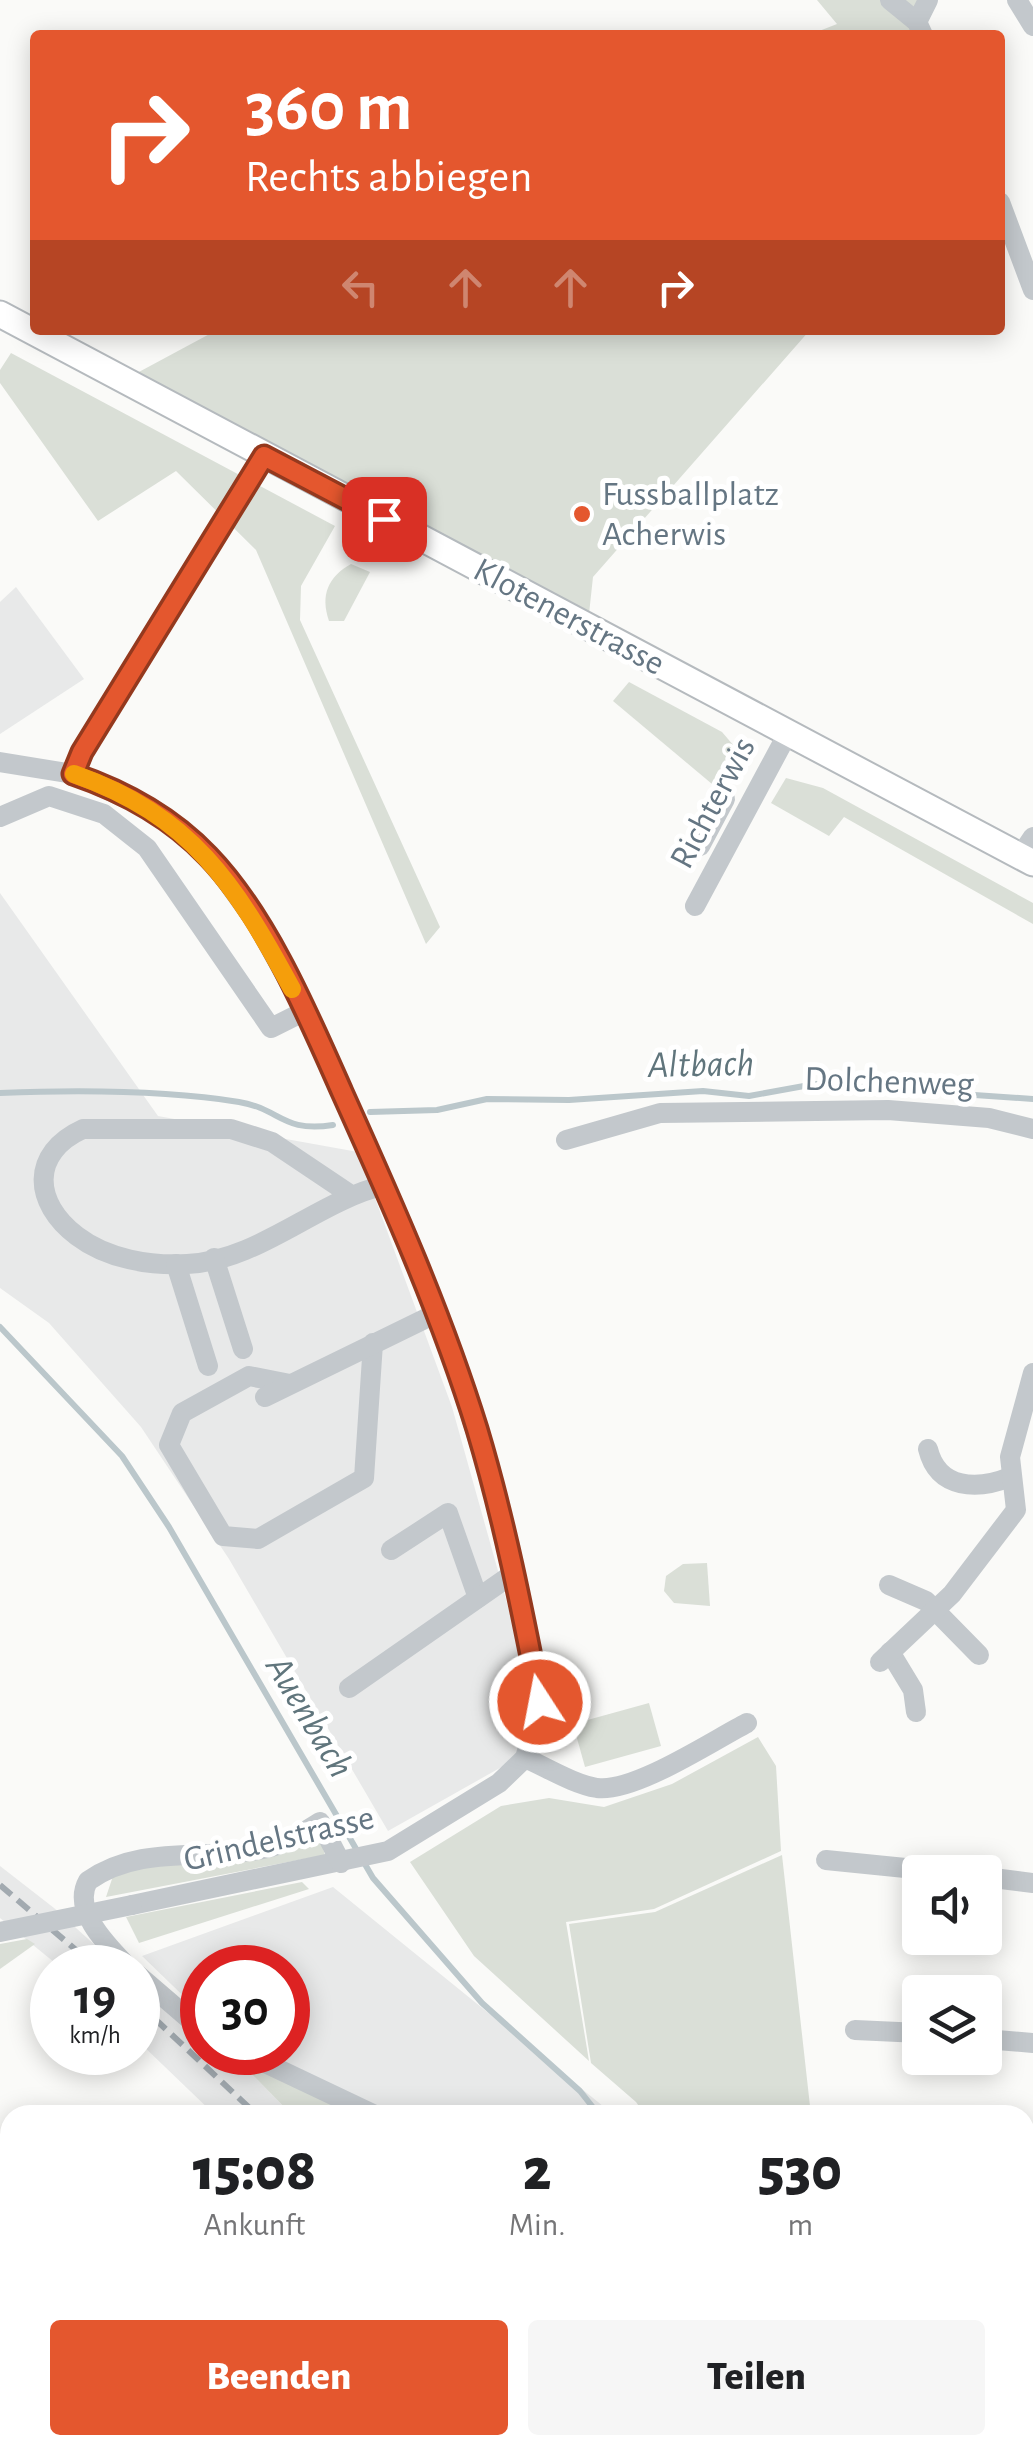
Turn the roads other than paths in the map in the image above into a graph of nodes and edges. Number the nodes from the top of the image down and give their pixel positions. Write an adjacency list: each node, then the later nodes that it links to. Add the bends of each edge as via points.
1 (890, 0): 5 (street)
2 (928, 0): 5 (street)
3 (1017, 0): 4 (street)
4 (1033, 26)
5 (920, 29)
6 (1005, 215): 7 (street)
7 (1033, 290)
8 (0, 314): 9 (main road, Klotenerstrasse)
9 (30, 330)
10 (39, 335): 11 (main road, Klotenerstrasse)
11 (264, 456): 12 (main road, Klotenerstrasse); 14 (street)
12 (789, 731): 18 (main road, Klotenerstrasse); 19 (street, Richterwis)
13 (0, 762): 14 (street)
14 (73, 774): 20 (street, via 154,812 207,854 236,890)
15 (726, 799): 17 (street)
16 (0, 817): 20 (street, via 49,796 104,814 147,848 271,1028)
17 (700, 846)
18 (1029, 852)
19 (695, 906)
20 (305, 1012): 23 (street)
21 (1033, 1129): 22 (street, Dolchenweg, via 989,1118 888,1110 660,1113)
22 (566, 1140)
23 (385, 1185): 24 (street); 27 (street)
24 (351, 1195): 25 (street); 26 (street, via 272,1142 231,1129 83,1129 63,1138 47,1156 42,1181 52,1207 76,1236 140,1262)
25 (214, 1258): 26 (street); 29 (street)
26 (176, 1264): 30 (street)
27 (437, 1313): 28 (street); 38 (street, via 477,1430)
28 (373, 1343): 32 (street); 32 (street, via 364,1478 258,1539 223,1536 169,1445 182,1412 249,1376)
29 (242, 1349)
30 (208, 1366)
31 (1033, 1372): 35 (street)
32 (290, 1384): 33 (street)
33 (265, 1397)
34 (928, 1448): 35 (street, via 939,1471 958,1484 983,1488)
35 (1010, 1477): 36 (street)
36 (1025, 1514): 41 (street)
37 (391, 1550): 40 (street, via 448,1513)
38 (514, 1573): 40 (street); 46 (street, via 540,1702)
39 (889, 1585): 41 (street)
40 (478, 1598): 43 (street)
41 (938, 1610): 42 (street); 44 (street, via 885,1657 912,1690)
42 (979, 1655)
43 (349, 1688)
44 (916, 1712)
45 (747, 1723): 46 (street, via 610,1788)
46 (525, 1758): 47 (street, Grindelstrasse, via 498,1784 388,1851)
47 (356, 1859): 52 (street, Grindelstrasse, bridge); 53 (street, via 320,1822 272,1846 137,1859 91,1878 83,1890 84,1908)
48 (826, 1860): 49 (street)
49 (902, 1868)
50 (1002, 1879): 51 (street)
51 (1033, 1883)
52 (0, 1932)
53 (112, 1945)
54 (160, 1994): 55 (street)
55 (180, 2011)
56 (854, 2030): 57 (street)
57 (902, 2032)
58 (1002, 2040): 59 (street)
59 (1033, 2043)
60 (291, 2075): 61 (street)
61 (354, 2105)

